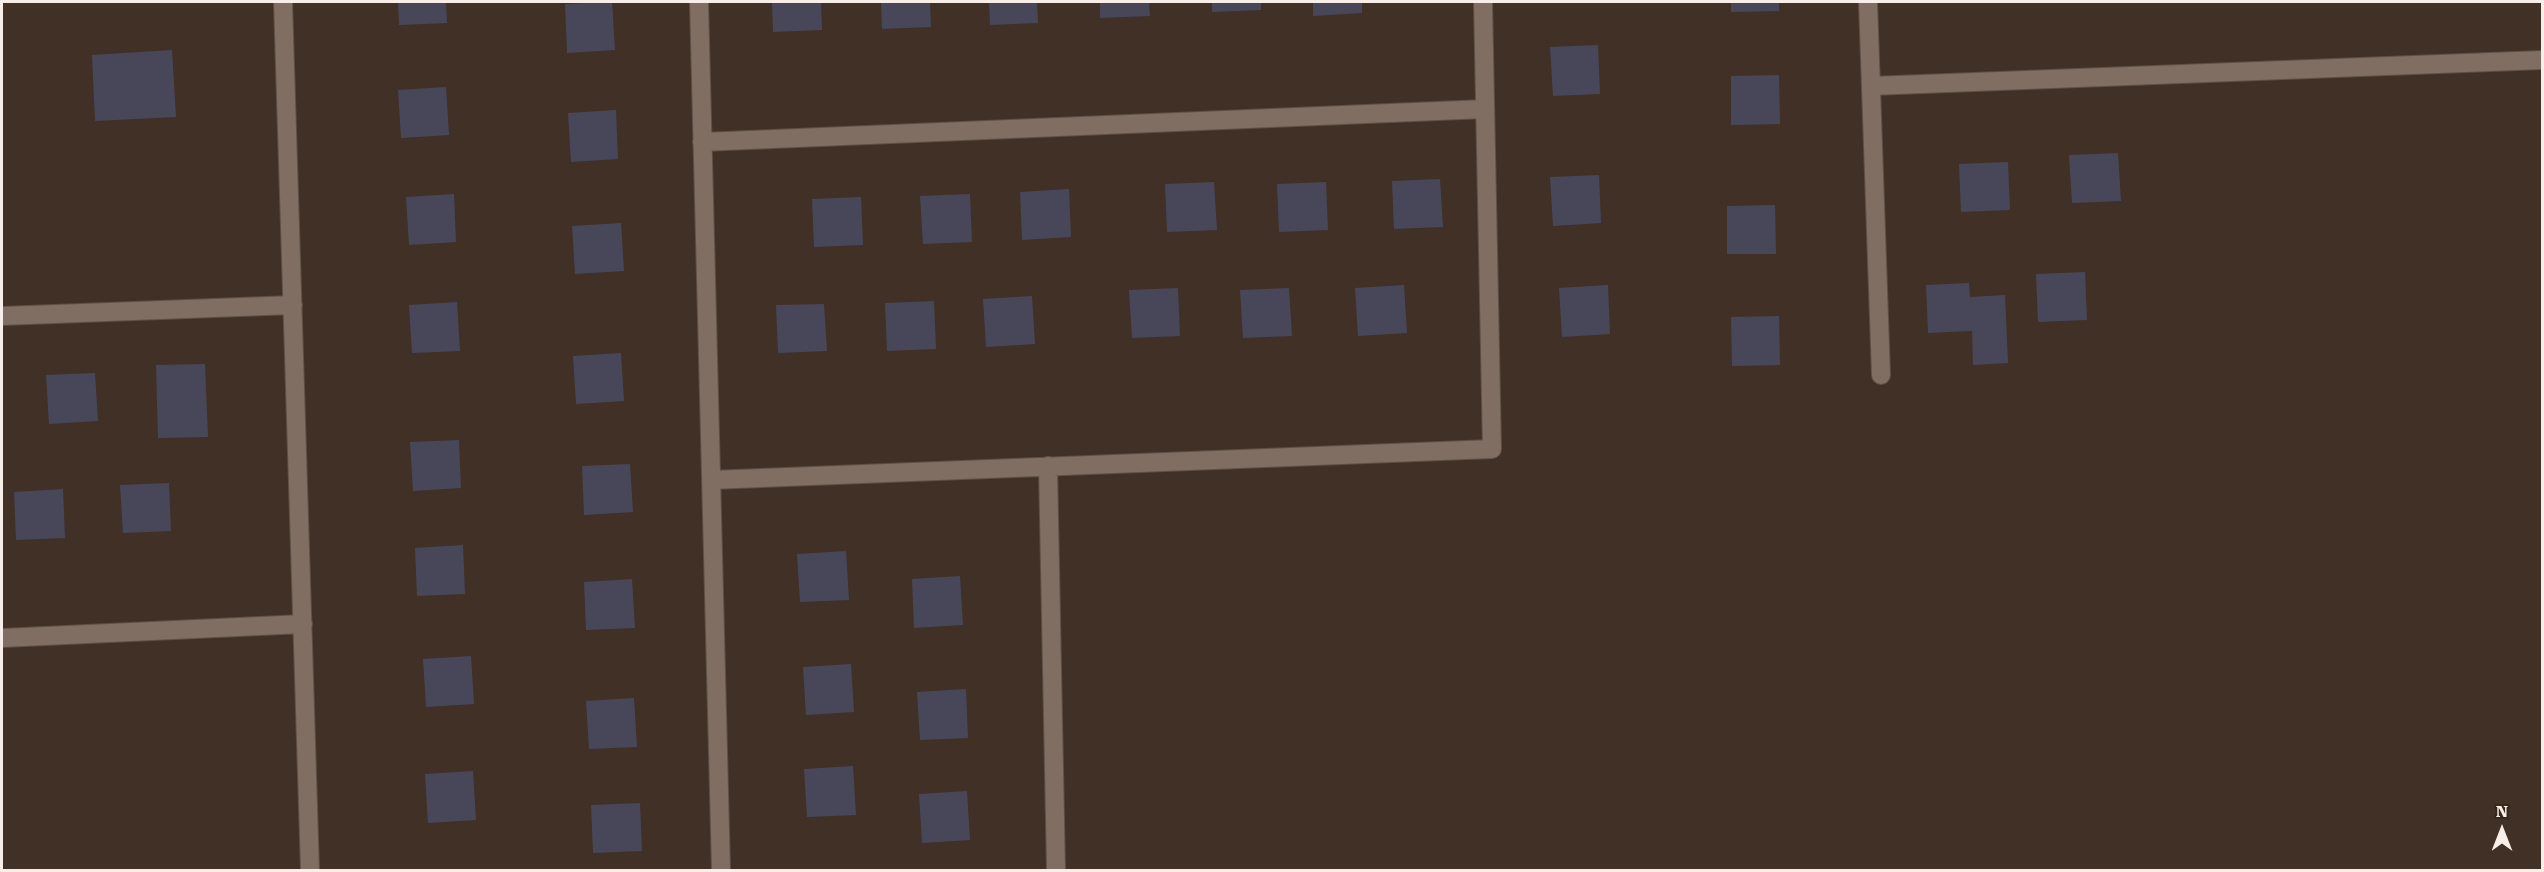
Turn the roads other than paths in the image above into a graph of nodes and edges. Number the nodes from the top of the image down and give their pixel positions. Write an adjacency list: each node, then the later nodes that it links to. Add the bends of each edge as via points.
1 (283, 2): 9 (street)
2 (699, 2): 8 (street)
3 (1483, 2): 7 (street)
4 (1868, 2): 6 (street)
5 (2542, 60): 6 (street)
6 (1871, 86): 11 (street)
7 (1485, 109): 8 (street); 12 (street, via 1492,449)
8 (702, 141): 13 (street)
9 (292, 305): 10 (street); 14 (street)
10 (2, 316)
11 (1881, 375)
12 (1048, 466): 13 (street); 18 (street)
13 (711, 480): 17 (street)
14 (303, 624): 15 (street); 16 (street)
15 (2, 638)
16 (310, 870)
17 (721, 870)
18 (1056, 870)

